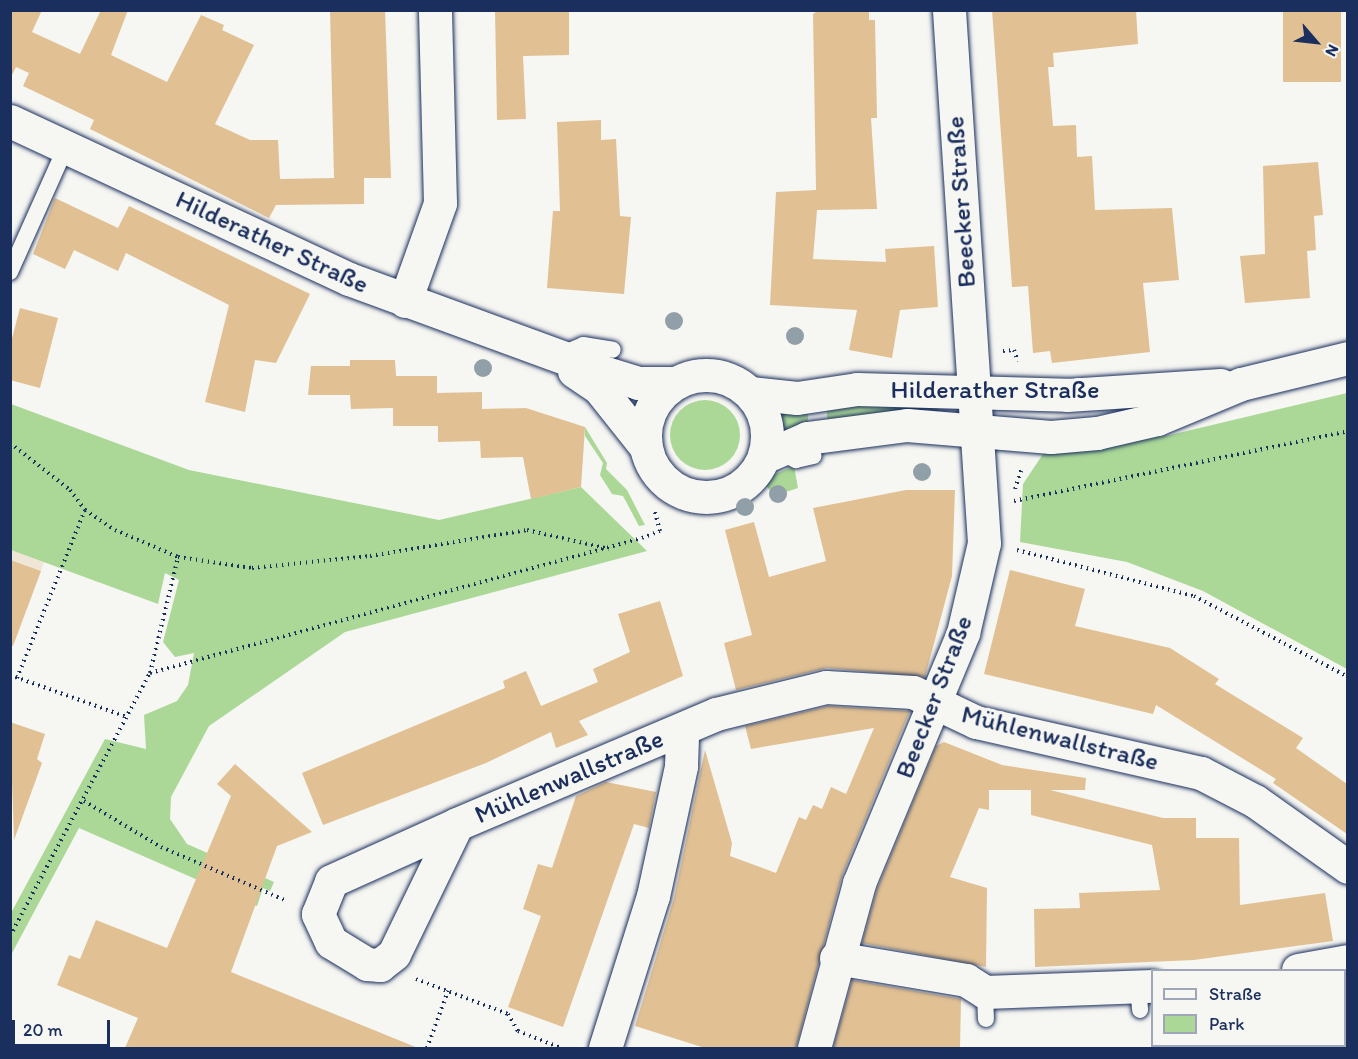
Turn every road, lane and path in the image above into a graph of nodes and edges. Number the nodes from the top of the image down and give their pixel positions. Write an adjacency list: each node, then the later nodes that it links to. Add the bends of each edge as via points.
1 (435, 10): 6 (street, via 440,203)
2 (949, 10): 12 (street, Beecker Straße)
3 (10, 121): 4 (street, Hilderather Straße)
4 (66, 147): 5 (lane); 6 (street, Hilderather Straße)
5 (10, 272)
6 (405, 301): 8 (street, Hilderather Straße)
7 (613, 350): 8 (lane, via 583,345)
8 (548, 353): 10 (street, Hilderather Straße, via 638,383); 17 (street, Hilderather Straße, via 599,388)
9 (1347, 358): 11 (street, Hilderather Straße)
10 (675, 383): 13 (street, via 714,375); 17 (street, via 657,400 647,422)
11 (1241, 384): 12 (street, Hilderather Straße, via 1067,395); 14 (street, Hilderather Straße, via 1157,419 1097,434 1051,437)
12 (974, 392): 13 (street, Hilderather Straße, via 857,389 797,398); 14 (street, Beecker Straße)
13 (750, 393): 18 (street, via 768,434)
14 (976, 431): 18 (street, Hilderather Straße, via 886,427 807,438); 23 (street, Beecker Straße)
15 (1347, 431): 20 (path)
16 (10, 443): 21 (path, via 70,490)
17 (646, 447): 18 (street, via 664,481 698,497 737,489)
18 (770, 454): 19 (lane, via 796,460)
19 (814, 456)
20 (1010, 502)
21 (85, 510): 25 (path, via 115,531); 29 (path)
22 (655, 512): 24 (path, via 660,531)
23 (984, 543): 28 (path, via 1123,573 1194,596); 30 (street, Beecker Straße, via 963,633)
24 (609, 549): 25 (path, via 526,530 370,556 252,567); 26 (path)
25 (178, 557): 26 (path)
26 (150, 672): 31 (path)
27 (10, 675): 29 (path)
28 (1347, 677)
29 (17, 678): 31 (path)
30 (937, 702): 32 (street, Mühlenwallstraße, via 913,693 826,687 716,714); 35 (street, Mühlenwallstraße, via 976,722 1201,772 1255,801); 38 (street, Beecker Straße, via 859,883)
31 (127, 717): 33 (path)
32 (682, 730): 34 (street, Mühlenwallstraße); 44 (street, Mühlenwallstraße, via 681,766 653,896)
33 (84, 801): 36 (path, via 161,847); 37 (path)
34 (457, 825): 36 (street, Mühlenwallstraße, via 331,881); 36 (street, Mühlenwallstraße, via 402,942 380,965 345,954 331,942)
35 (1347, 867)
36 (318, 914)
37 (10, 936)
38 (836, 958): 41 (street, via 966,980 985,1006); 45 (street, Beecker Straße)
39 (1347, 961): 40 (street)
40 (1303, 969)
41 (1144, 994)
42 (427, 1048): 43 (path, via 448,991 508,1014 518,1031)
43 (561, 1048)
44 (605, 1048)
45 (814, 1048)

